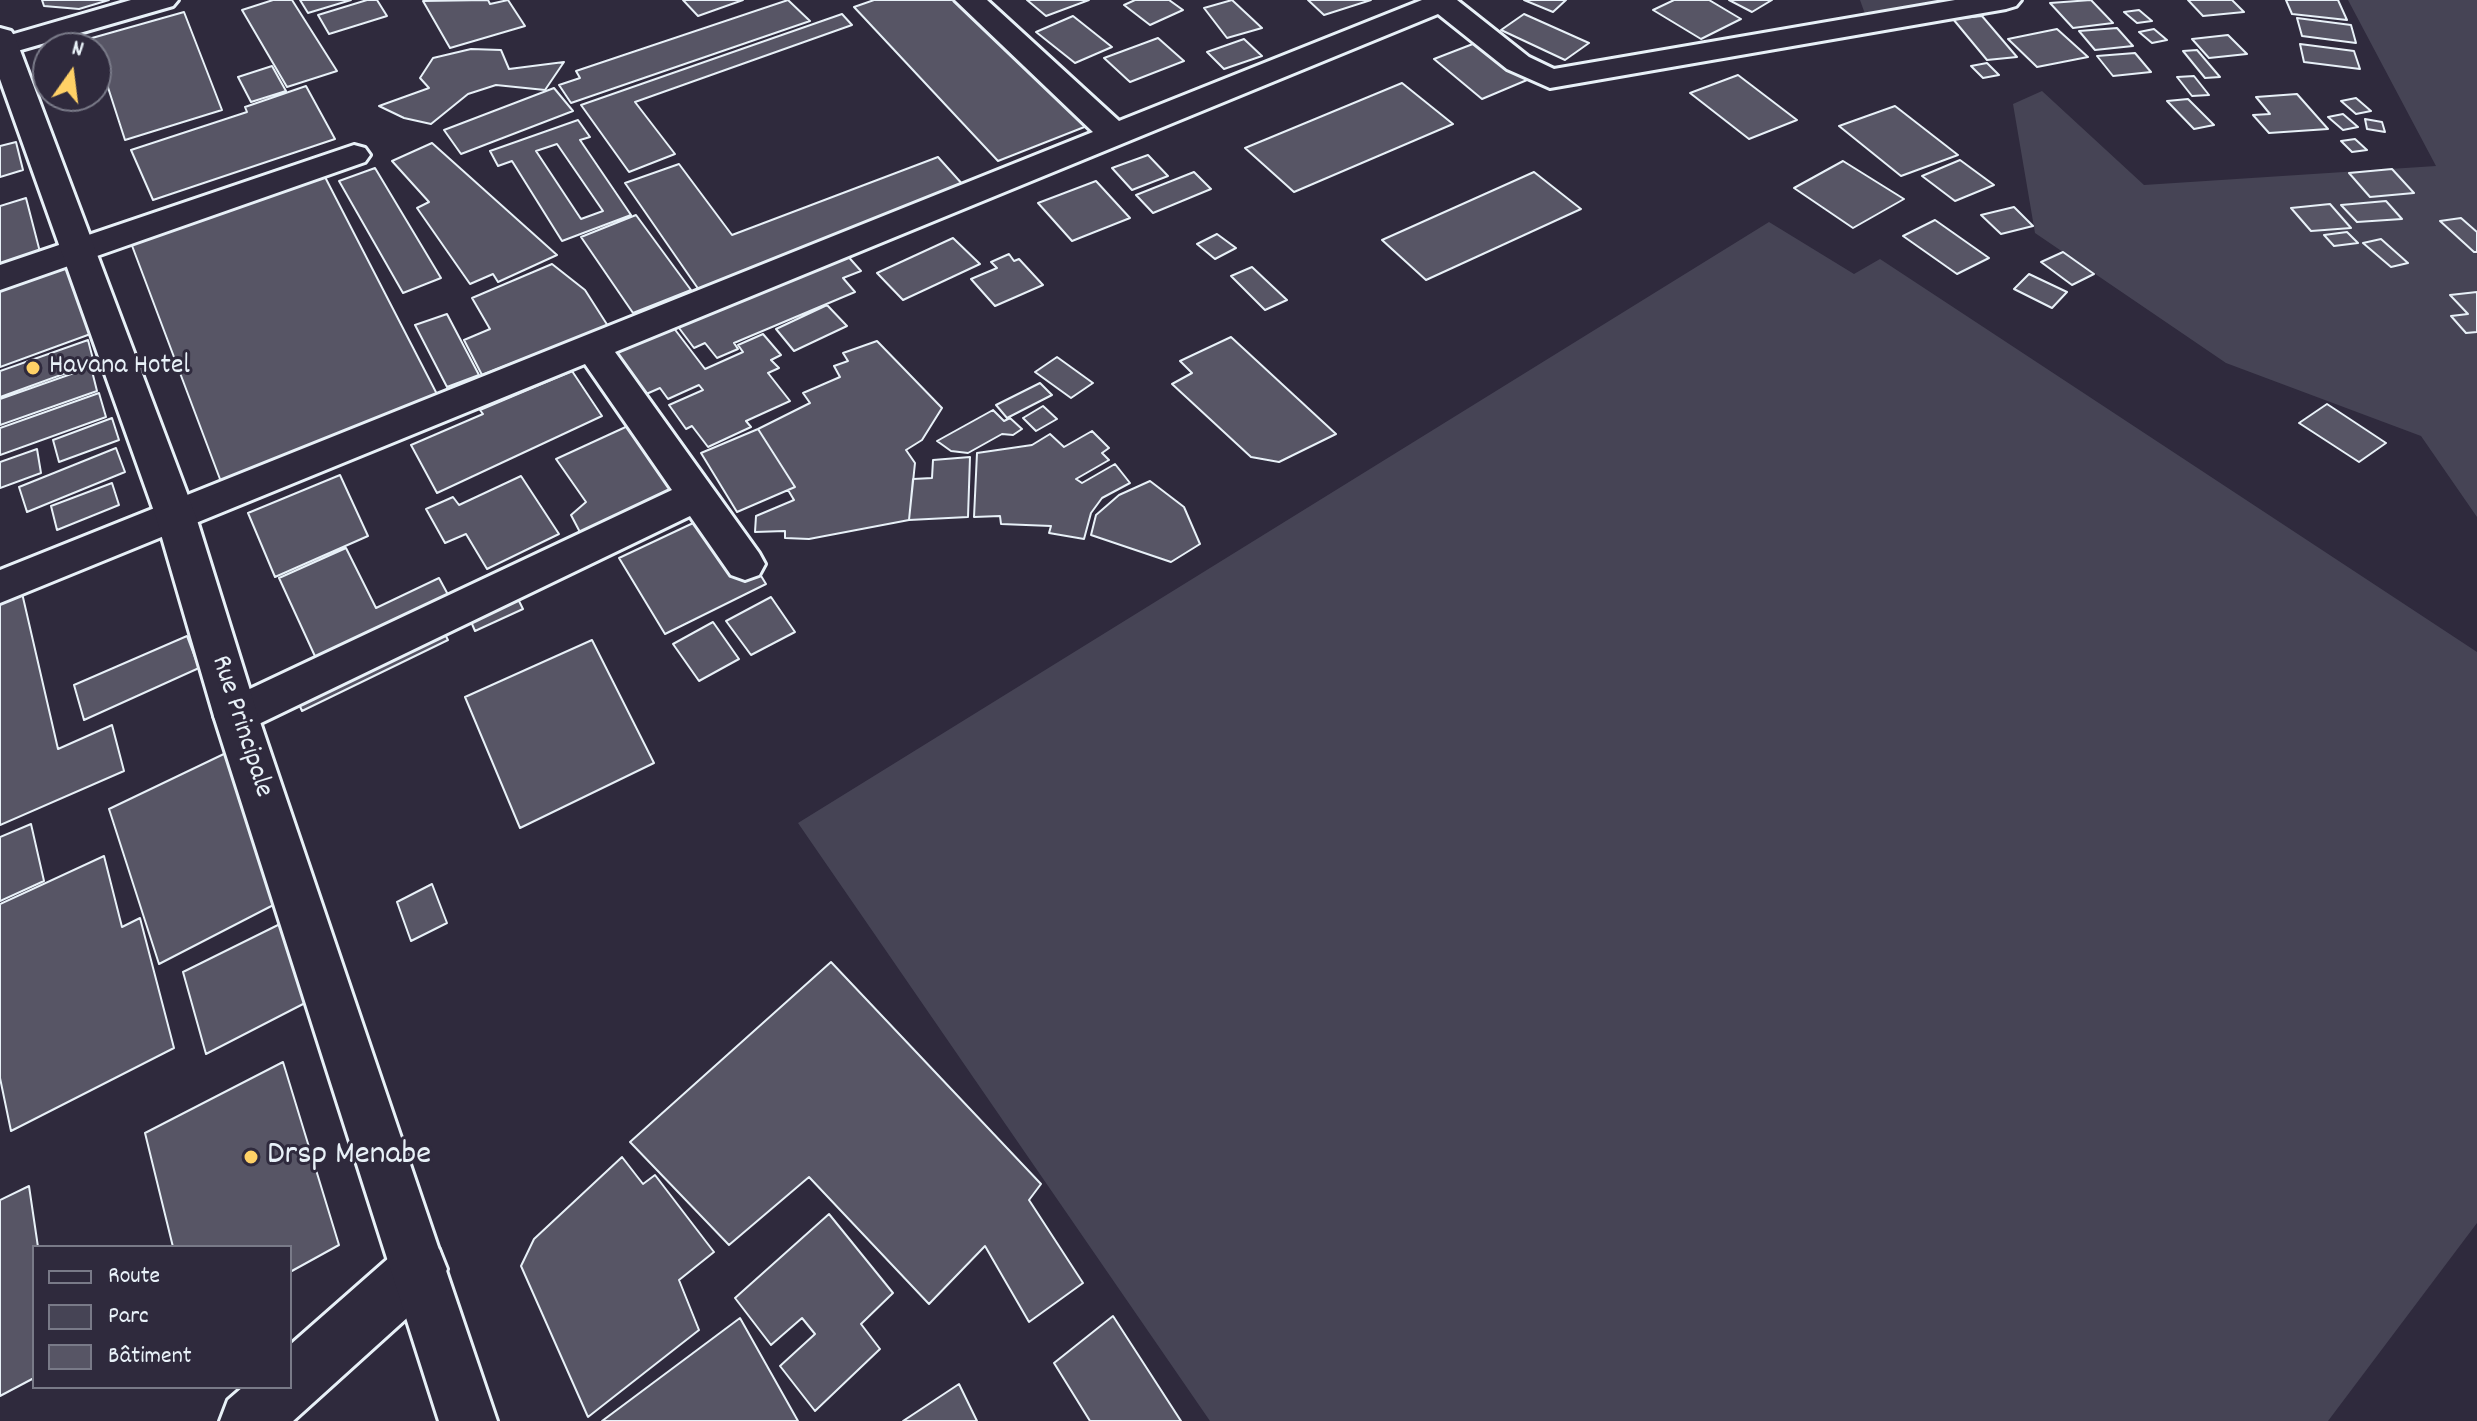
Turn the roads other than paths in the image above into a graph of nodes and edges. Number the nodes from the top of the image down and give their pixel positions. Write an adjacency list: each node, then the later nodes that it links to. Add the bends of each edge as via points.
1 (163, 0): 5 (street)
2 (970, 0): 6 (street)
3 (2006, 0): 4 (street, via 1550,79 1518,63)
4 (1440, 2): 6 (street)
5 (1, 44): 8 (street, Rue Principale)
6 (1115, 135): 10 (street)
7 (354, 155): 8 (street)
8 (76, 253): 9 (street); 12 (street, Rue Principale)
9 (0, 278)
10 (593, 348): 11 (street); 12 (street)
11 (697, 495): 13 (street); 15 (street)
12 (176, 517): 14 (street); 15 (street, Rue Principale)
13 (745, 564)
14 (0, 587)
15 (236, 716): 16 (street, Rue Principale)
16 (419, 1269): 17 (street); 20 (street, Rue Principale)
17 (292, 1382)
18 (285, 1389): 19 (street)
19 (249, 1421)
20 (468, 1421)

